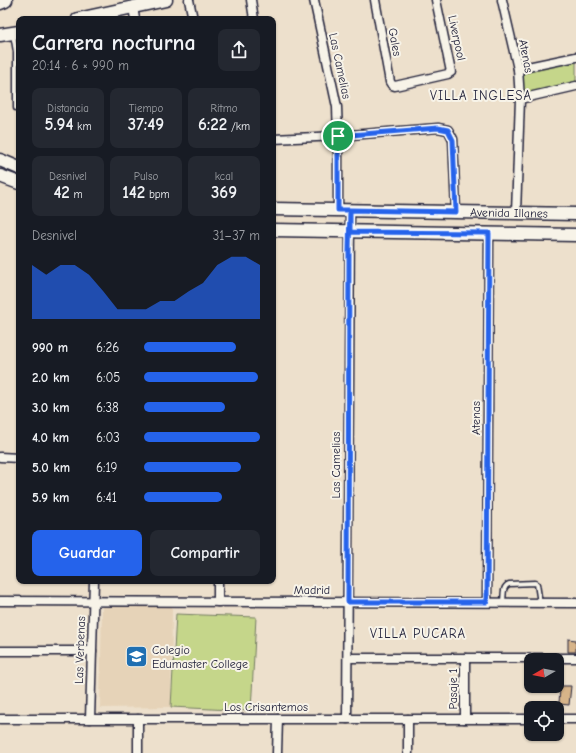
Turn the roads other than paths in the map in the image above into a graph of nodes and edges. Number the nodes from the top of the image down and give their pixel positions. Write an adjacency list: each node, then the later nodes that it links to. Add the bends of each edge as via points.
1 (5, 0): 9 (highway)
2 (166, 0): 10 (main road)
3 (189, 0): 13 (street)
4 (250, 0): 14 (street)
5 (314, 0): 23 (street, Las Camelias, via 337,108)
6 (375, 0): 19 (street, Gales, via 390,82)
7 (436, 0): 19 (street, Liverpool, via 451,72)
8 (502, 0): 18 (street, Atenas)
9 (0, 2)
10 (133, 7): 11 (main road); 12 (street)
11 (93, 16)
12 (134, 16)
13 (192, 16)
14 (253, 16)
15 (16, 33): 16 (main road); 22 (lane)
16 (0, 35)
17 (576, 57): 18 (street)
18 (518, 69): 21 (street, Atenas)
19 (395, 86)
20 (576, 86): 21 (street)
21 (520, 99): 32 (street, Atenas)
22 (16, 108)
23 (338, 136): 24 (street); 30 (street, Las Camelias); 31 (street, via 438,128 448,130 453,140)
24 (276, 138)
25 (0, 160): 26 (main road)
26 (16, 167)
27 (0, 176): 28 (main road)
28 (16, 182)
29 (276, 209): 30 (main road, Avenida Illanes)
30 (344, 210): 31 (main road, Avenida Illanes); 35 (street, Las Camelias)
31 (456, 212): 32 (main road, Avenida Illanes)
32 (516, 213): 33 (main road, Avenida Illanes)
33 (576, 214)
34 (276, 230): 35 (main road, Avenida Illanes)
35 (350, 232): 36 (main road, Avenida Illanes); 45 (street, Las Camelias)
36 (489, 233): 37 (main road, Avenida Illanes); 46 (street, Atenas)
37 (576, 234)
38 (0, 457): 39 (street)
39 (16, 458)
40 (94, 584): 43 (street, Las Verbenas)
41 (218, 584): 44 (street)
42 (0, 601): 43 (street, Madrid)
43 (93, 601): 44 (street, Madrid); 51 (street, Las Verbenas)
44 (218, 602): 45 (street, Madrid)
45 (348, 602): 46 (street, Madrid); 52 (street, Las Camelias)
46 (487, 602): 47 (street, Madrid)
47 (503, 602): 48 (street, Madrid); 48 (lane, via 506,585 535,583 539,587)
48 (540, 602): 49 (street, Madrid)
49 (576, 603)
50 (0, 651): 51 (street)
51 (92, 651): 56 (street, Las Verbenas)
52 (348, 658): 53 (street); 59 (street, Las Camelias)
53 (465, 658): 54 (street); 61 (street, Pasaje 1)
54 (576, 658)
55 (0, 718): 56 (street, Los Crisantemos)
56 (90, 719): 57 (street, Los Crisantemos)
57 (138, 719): 58 (street, Los Crisantemos); 65 (street)
58 (278, 719): 59 (street, Los Crisantemos); 66 (street)
59 (348, 719): 60 (street, Los Crisantemos)
60 (408, 719): 61 (street, Los Crisantemos); 67 (street)
61 (465, 719): 62 (street, Los Crisantemos)
62 (524, 719)
63 (564, 719): 64 (street)
64 (576, 720)
65 (138, 753)
66 (277, 753)
67 (408, 753)

